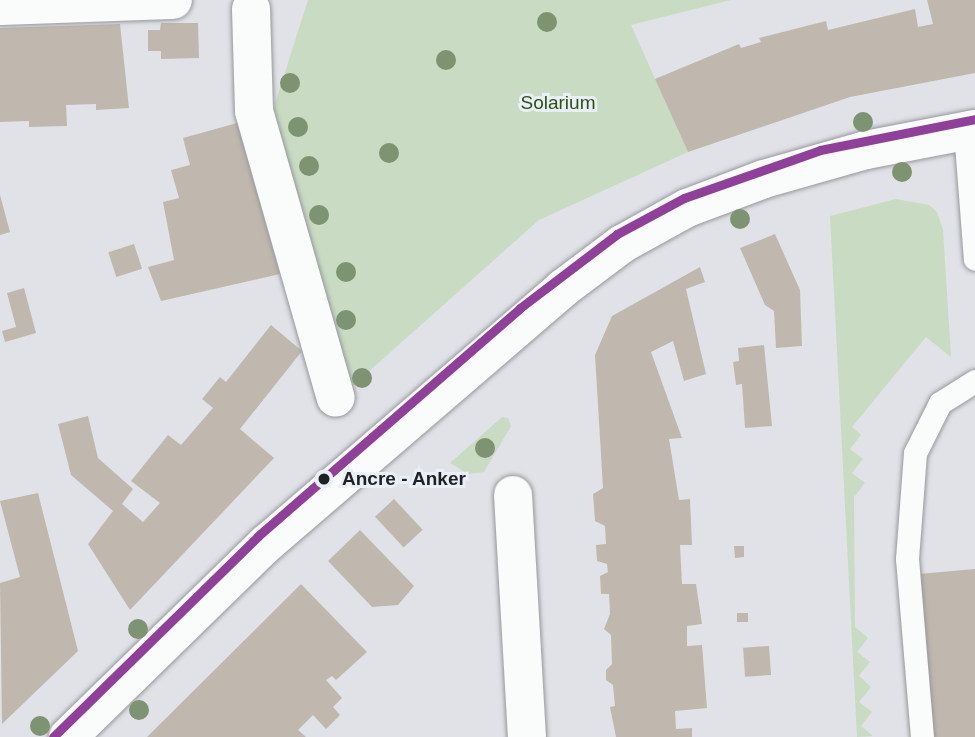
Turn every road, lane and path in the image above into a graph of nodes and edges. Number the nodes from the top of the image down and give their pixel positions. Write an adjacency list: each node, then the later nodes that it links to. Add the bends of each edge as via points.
1 (173, 0): 3 (street)
2 (251, 3): 7 (street, via 254,111)
3 (0, 6)
4 (970, 130): 5 (lane); 9 (street, via 833,159 727,192 656,223 622,244 562,289 266,544)
5 (975, 259)
6 (975, 381): 11 (lane, via 940,403 915,453 906,559)
7 (336, 398)
8 (513, 495): 10 (street)
9 (68, 737)
10 (527, 737)
11 (922, 737)

